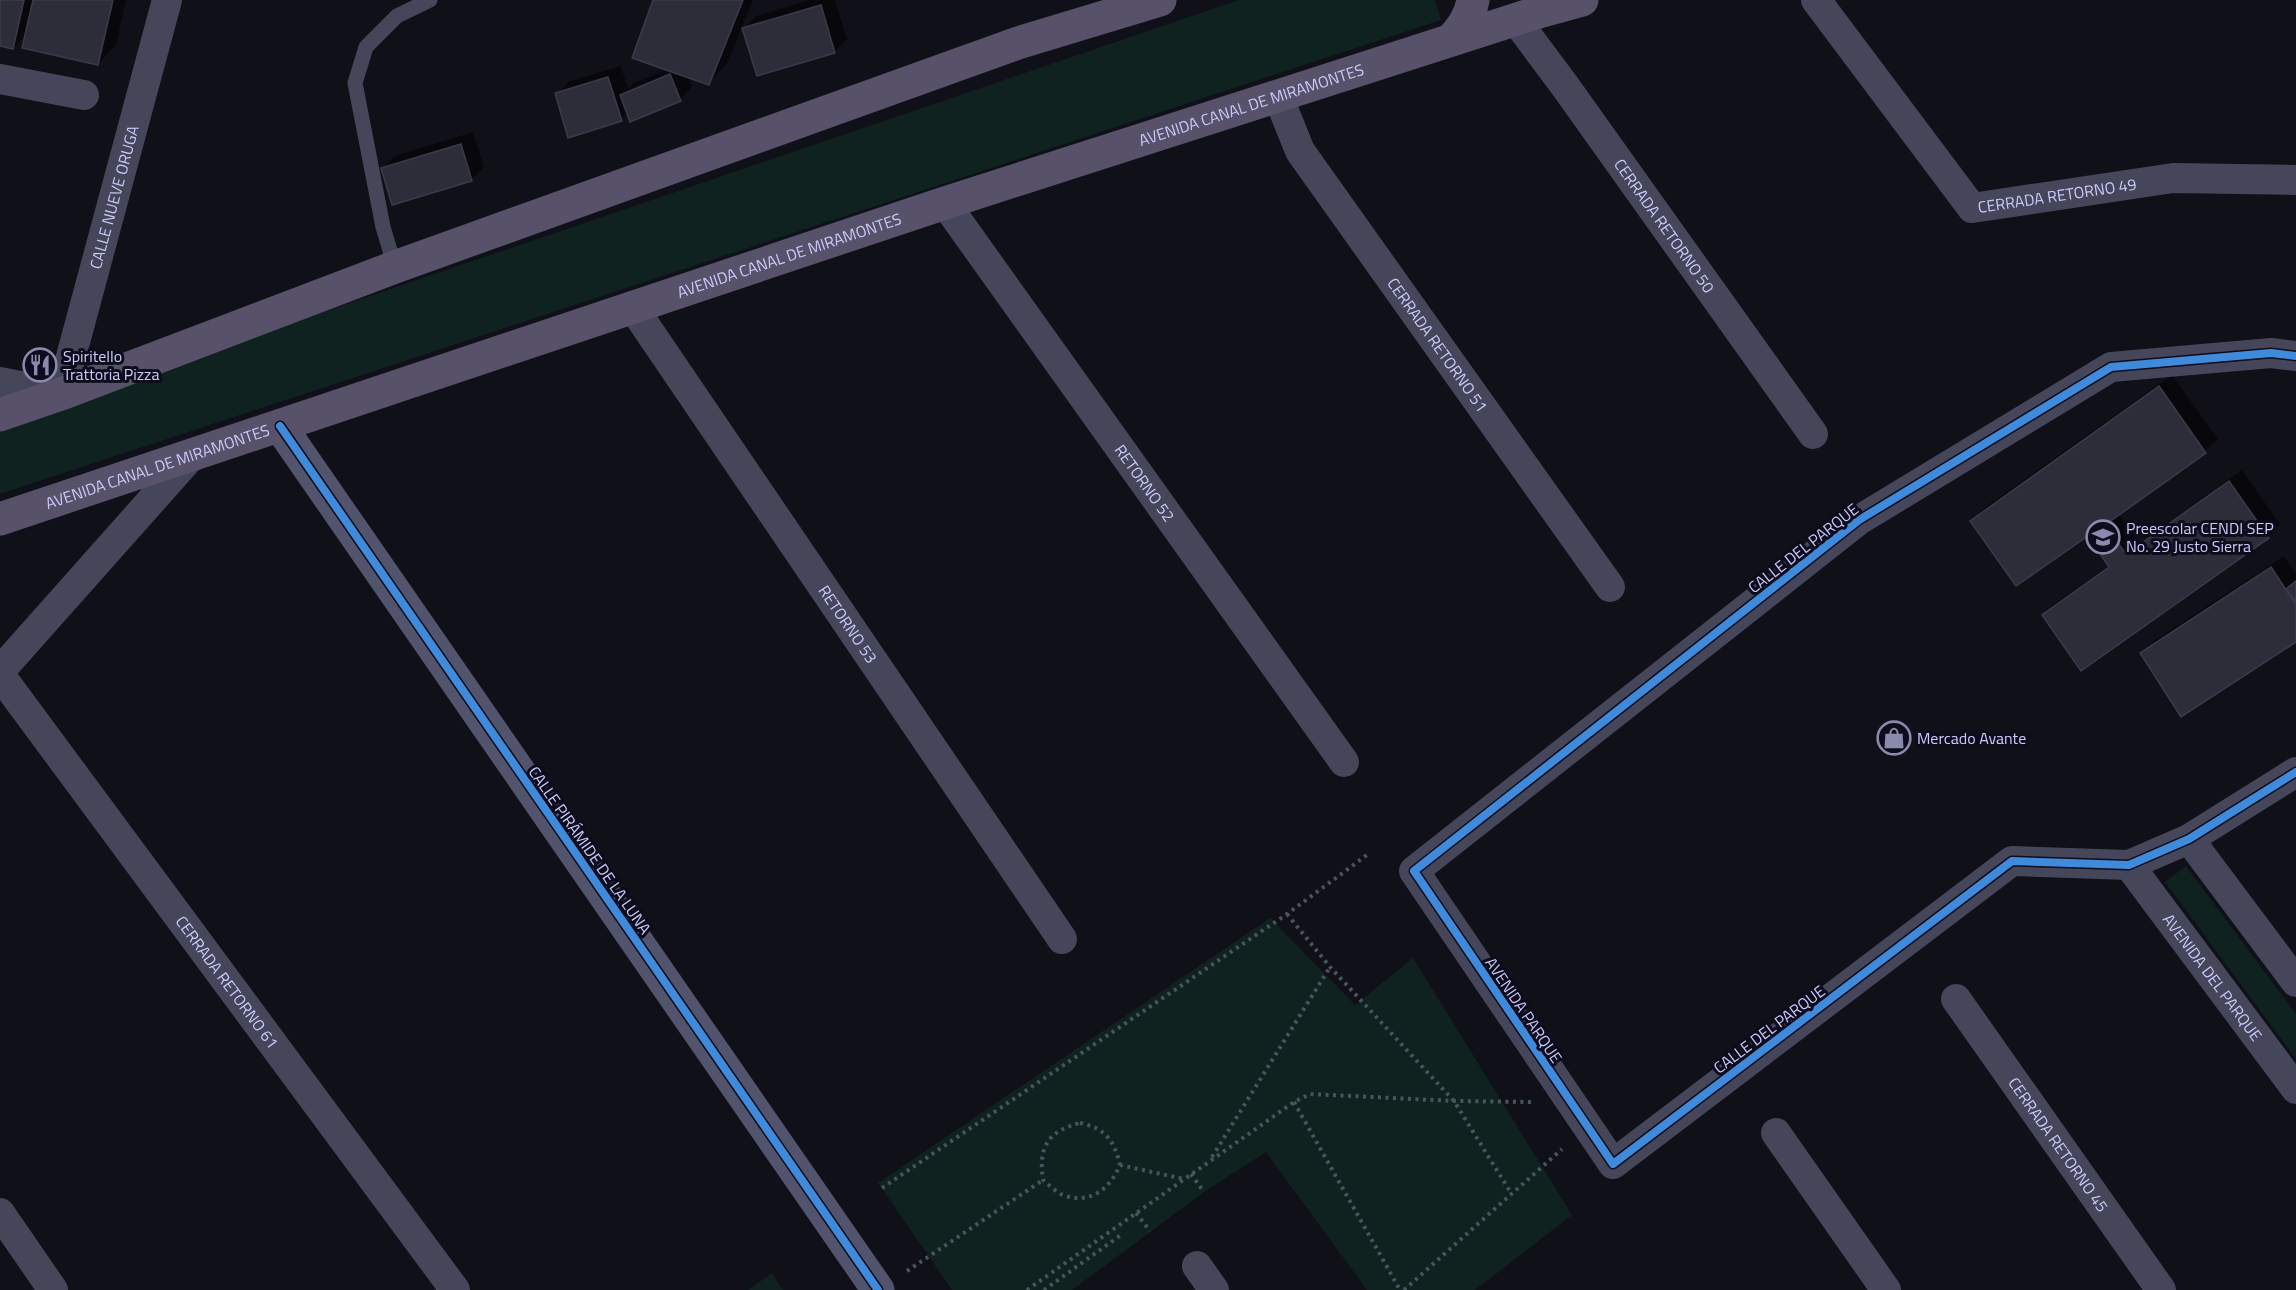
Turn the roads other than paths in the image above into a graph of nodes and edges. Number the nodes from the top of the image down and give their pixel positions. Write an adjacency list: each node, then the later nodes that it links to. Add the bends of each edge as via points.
1 (167, 0): 18 (street, CALLE NUEVE ORUGA)
2 (430, 0): 14 (lane, via 397,16 366,47 355,83 382,227)
3 (1160, 0): 14 (main road, via 1018,43)
4 (1473, 0): 8 (main road, via 1471,12)
5 (1582, 0): 7 (main road, AVENIDA CANAL DE MIRAMONTES)
6 (1816, 0): 12 (street, CERRADA RETORNO 49, via 1972,208 2173,178)
7 (1528, 10): 8 (main road, AVENIDA CANAL DE MIRAMONTES); 21 (street, CERRADA RETORNO 50, via 1572,95)
8 (1451, 40): 11 (main road, AVENIDA CANAL DE MIRAMONTES)
9 (0, 80): 10 (street)
10 (84, 95)
11 (1278, 96): 13 (main road, AVENIDA CANAL DE MIRAMONTES); 24 (street, CERRADA RETORNO 51, via 1300,151)
12 (2296, 180)
13 (945, 203): 15 (main road, AVENIDA CANAL DE MIRAMONTES); 26 (street, RETORNO 52)
14 (395, 267): 18 (main road)
15 (634, 309): 20 (main road, AVENIDA CANAL DE MIRAMONTES); 31 (street, RETORNO 53)
16 (2296, 356): 30 (street, CALLE DEL PARQUE, via 2271,353 2111,367 1859,520)
17 (0, 382): 18 (street)
18 (61, 394): 19 (main road)
19 (0, 415)
20 (280, 426): 22 (main road, AVENIDA CANAL DE MIRAMONTES); 39 (street, CALLE PIRÁMIDE DE LA LUNA)
21 (1813, 434)
22 (192, 455): 23 (main road, AVENIDA CANAL DE MIRAMONTES); 25 (street)
23 (0, 519)
24 (1610, 587)
25 (0, 673): 41 (street, CERRADA RETORNO 61)
26 (1344, 762)
27 (2296, 772): 28 (street, CALLE DEL PARQUE)
28 (2188, 839): 29 (street, CALLE DEL PARQUE); 32 (street)
29 (2129, 865): 34 (street, AVENIDA DEL PARQUE); 36 (street, CALLE DEL PARQUE, via 2012,861)
30 (1414, 871): 36 (street, AVENIDA PARQUE)
31 (1062, 939)
32 (2296, 982)
33 (1956, 999): 44 (street, CERRADA RETORNO 45)
34 (2296, 1089)
35 (1776, 1133): 43 (street)
36 (1613, 1164)
37 (0, 1213): 40 (street)
38 (1197, 1266): 42 (street)
39 (888, 1284)
40 (53, 1290)
41 (455, 1290)
42 (1214, 1290)
43 (1887, 1290)
44 (2161, 1290)

